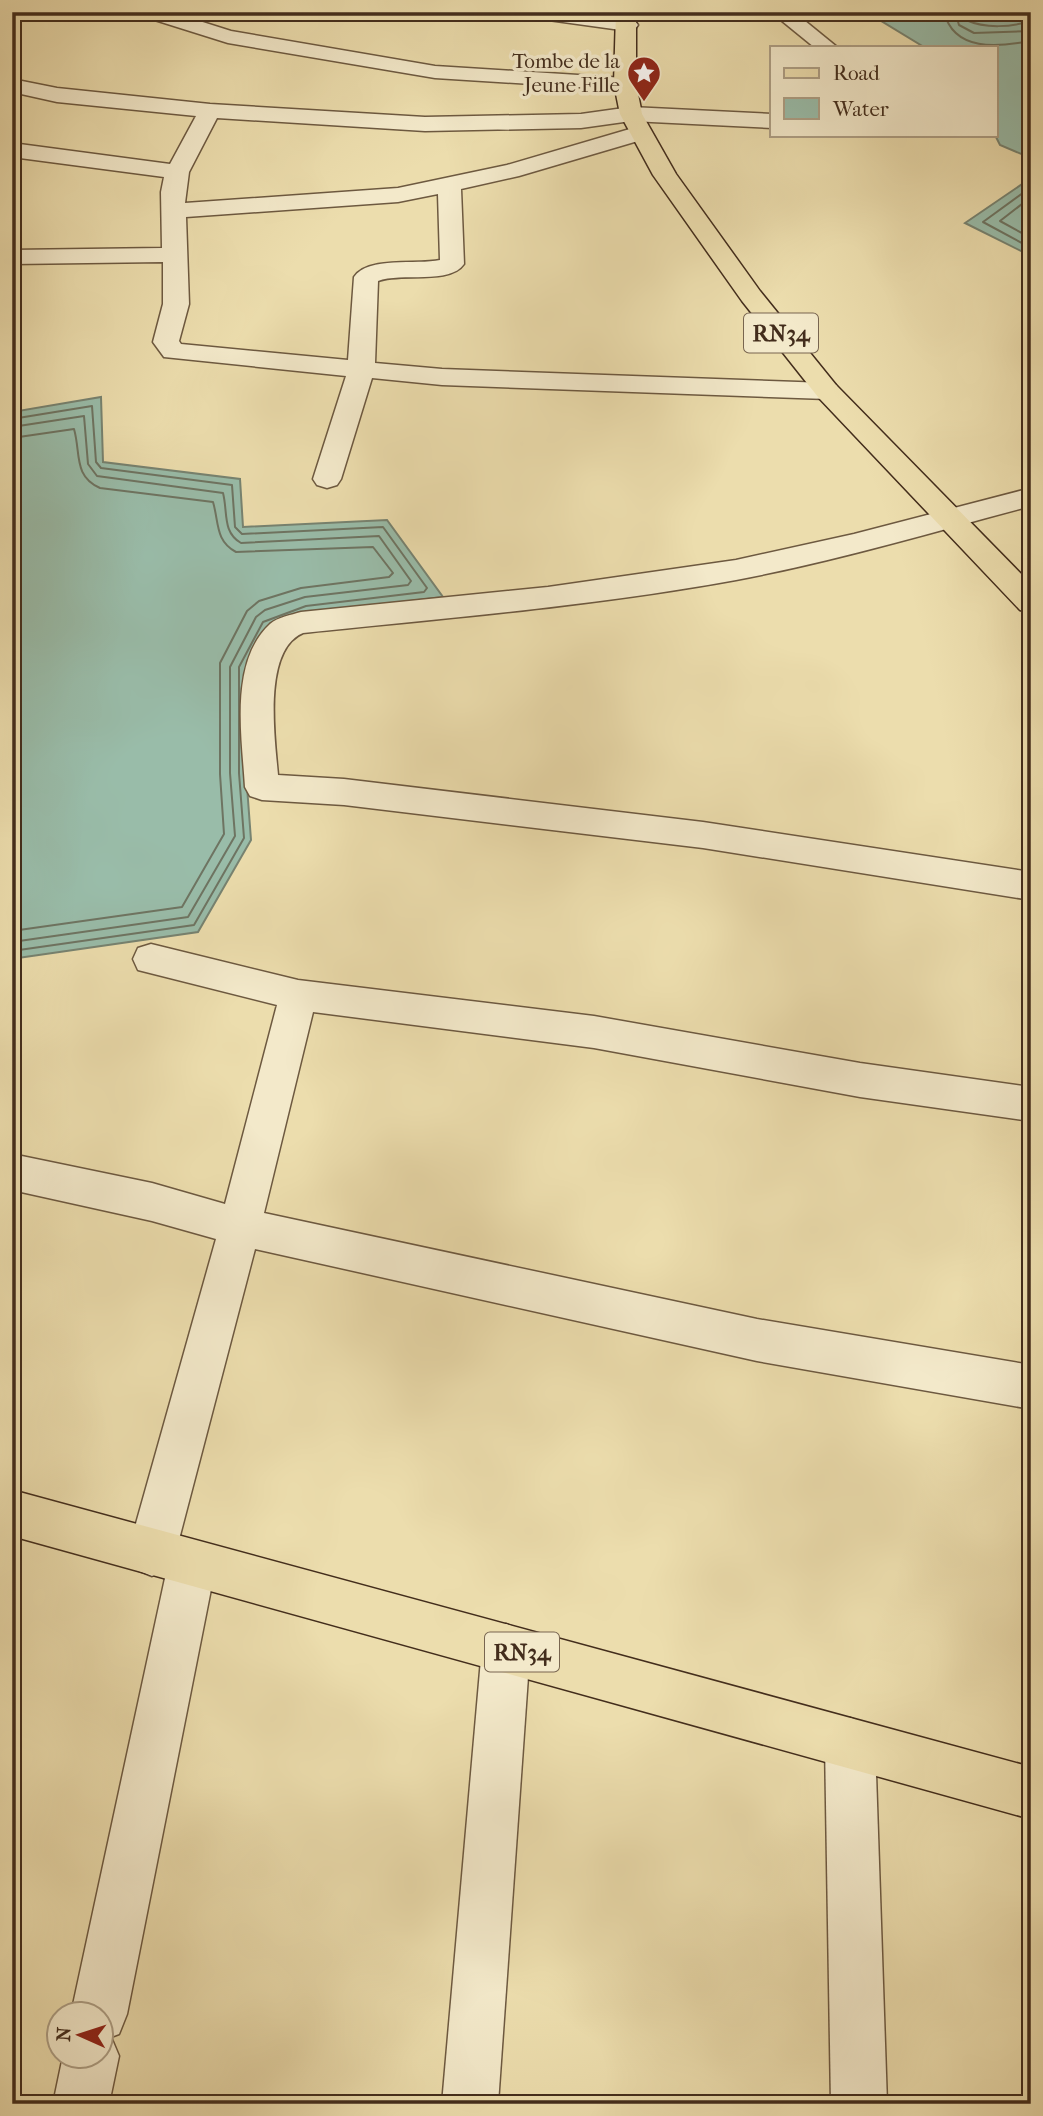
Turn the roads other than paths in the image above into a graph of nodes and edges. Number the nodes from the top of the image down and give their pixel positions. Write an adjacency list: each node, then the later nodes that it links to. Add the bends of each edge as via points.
1 (149, 12): 6 (street, via 228,37 423,71)
2 (534, 12): 4 (street)
3 (781, 12): 5 (street)
4 (627, 19): 6 (main road, RN34)
5 (826, 46)
6 (625, 84): 10 (main road, RN34)
7 (12, 85): 8 (street, via 57,96)
8 (210, 111): 10 (street, via 425,124); 12 (street)
9 (770, 121): 10 (street)
10 (635, 124): 13 (street, via 524,167); 18 (main road, RN34, via 751,296)
11 (12, 150): 12 (street)
12 (177, 172): 14 (street)
13 (449, 185): 14 (street, via 398,195); 17 (street, via 452,264 379,270 366,277)
14 (173, 211): 15 (street)
15 (175, 255): 16 (street); 17 (street, via 176,304 166,342 173,351)
16 (12, 257)
17 (361, 370): 18 (street); 19 (street)
18 (827, 391): 21 (main road, RN34)
19 (327, 479)
20 (1031, 497): 21 (street)
21 (949, 517): 22 (main road, RN34); 23 (street, via 736,570 548,597 301,623 283,630 271,644 261,675 262,787 344,792 703,835)
22 (1031, 603)
23 (1031, 886)
24 (151, 959): 25 (street)
25 (298, 995): 26 (street, via 594,1032 860,1080); 28 (street)
26 (1031, 1104)
27 (12, 1172): 28 (street, via 152,1202)
28 (240, 1227): 29 (street, via 757,1340); 31 (street)
29 (1031, 1387)
30 (12, 1513): 31 (main road, RN34)
31 (172, 1558): 32 (main road, RN34); 35 (street)
32 (506, 1648): 33 (main road, RN34); 38 (street)
33 (850, 1743): 34 (main road, RN34); 39 (street)
34 (1031, 1793)
35 (101, 2000)
36 (87, 2070): 37 (street)
37 (81, 2104)
38 (470, 2104)
39 (859, 2104)

